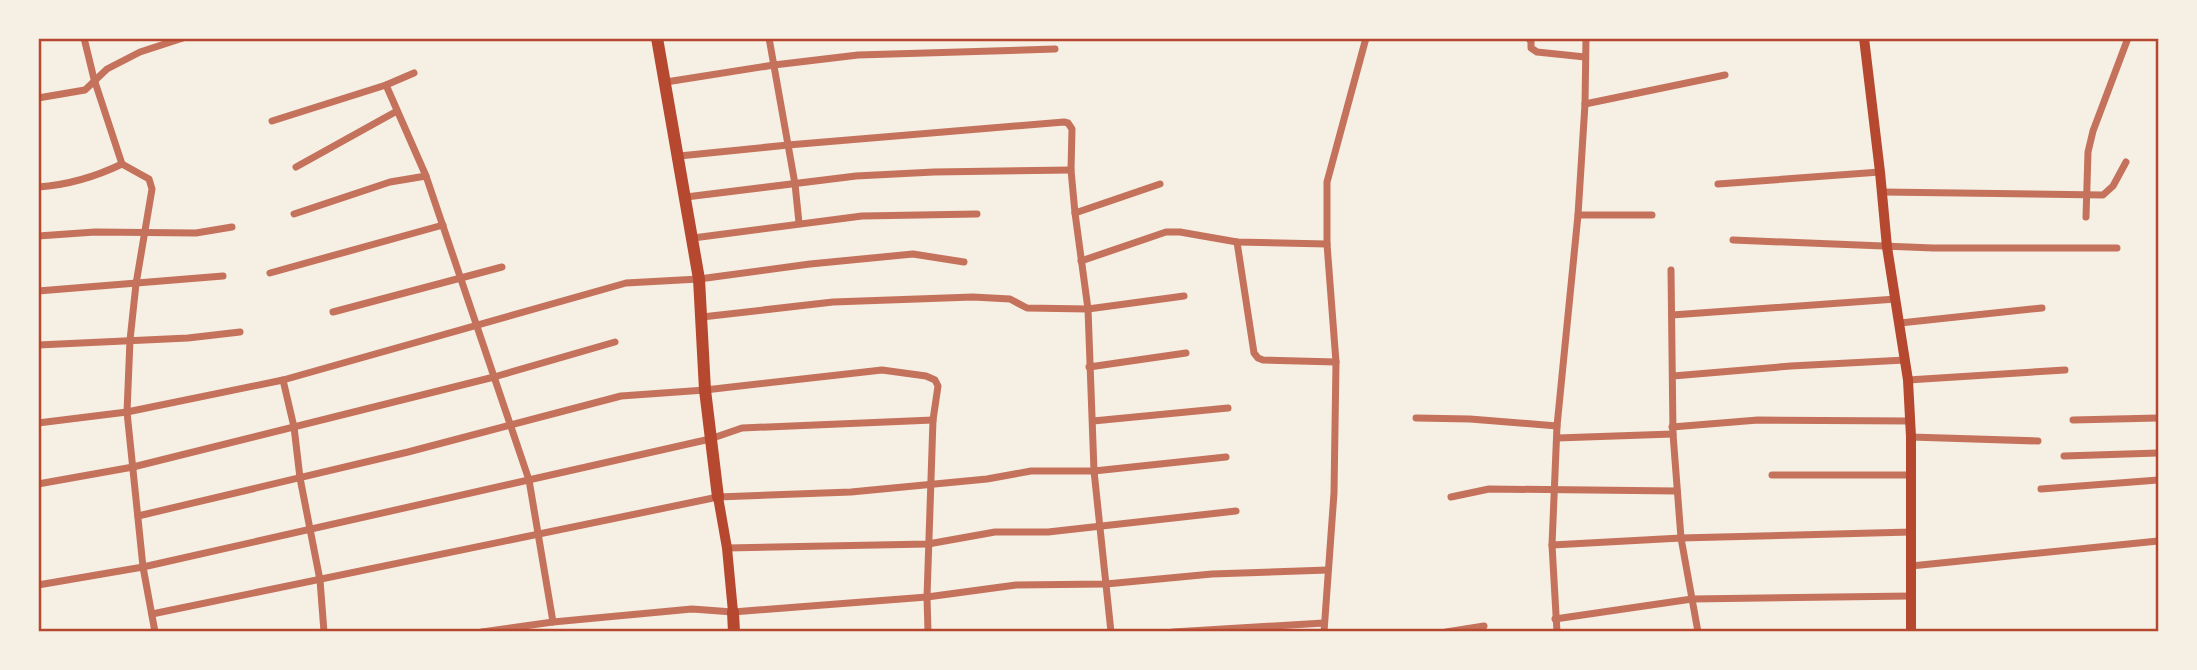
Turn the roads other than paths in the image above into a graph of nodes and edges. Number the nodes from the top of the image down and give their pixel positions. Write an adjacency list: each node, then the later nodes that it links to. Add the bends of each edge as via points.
1 (84, 38): 15 (street)
2 (183, 38): 15 (street, via 140,52)
3 (657, 38): 16 (main road)
4 (769, 38): 12 (street)
5 (1366, 38): 51 (street, via 1327,183)
6 (1528, 38): 11 (street, via 1537,52)
7 (1586, 38): 11 (street)
8 (1864, 38): 28 (main road)
9 (2128, 38): 35 (street, via 2093,131)
10 (1055, 49): 12 (street, via 858,55)
11 (1586, 57): 19 (street)
12 (774, 65): 16 (street); 22 (street)
13 (414, 73): 17 (street)
14 (1725, 75): 19 (street)
15 (94, 79): 18 (street, via 85,90); 25 (street)
16 (666, 82): 23 (main road)
17 (386, 85): 20 (street); 21 (street)
18 (38, 98)
19 (1585, 104): 40 (street)
20 (397, 111): 26 (street); 29 (street)
21 (272, 121)
22 (788, 145): 23 (street); 27 (street, via 1063,122 1072,130); 30 (street)
23 (679, 156): 36 (main road)
24 (2126, 162): 35 (street, via 2109,192)
25 (122, 164): 33 (street, via 95,177); 46 (street, via 149,178 152,189)
26 (296, 167)
27 (1071, 170): 30 (street, via 934,172); 37 (street)
28 (1880, 172): 32 (street); 34 (main road)
29 (426, 176): 38 (street, via 390,182); 44 (street)
30 (794, 184): 36 (street); 43 (street)
31 (1160, 184): 37 (street)
32 (1718, 184)
33 (38, 187)
34 (1882, 192): 35 (street); 52 (main road)
35 (2085, 195): 42 (street)
36 (686, 197): 48 (main road)
37 (1075, 213): 54 (street)
38 (294, 214)
39 (977, 214): 43 (street, via 862,216)
40 (1578, 215): 41 (street); 97 (street)
41 (1653, 215)
42 (2086, 217)
43 (799, 223): 48 (street)
44 (443, 225): 58 (street); 60 (street)
45 (232, 227): 46 (street, via 196,233)
46 (145, 232): 47 (street); 62 (street)
47 (38, 236)
48 (692, 238): 61 (main road)
49 (1733, 240): 52 (street)
50 (1237, 242): 51 (street); 54 (street, via 1166,232); 79 (street, via 1258,358)
51 (1327, 244): 79 (street)
52 (1887, 247): 53 (street); 65 (main road)
53 (2117, 248)
54 (1081, 261): 67 (street)
55 (964, 262): 61 (street, via 913,254)
56 (502, 267): 60 (street)
57 (1671, 270): 69 (street)
58 (270, 272)
59 (223, 276): 62 (street)
60 (461, 279): 68 (street); 72 (street)
61 (699, 279): 70 (main road); 72 (street, via 626,284)
62 (136, 284): 63 (street); 74 (street)
63 (38, 291)
64 (1184, 296): 67 (street)
65 (1896, 299): 69 (street); 71 (main road)
66 (2042, 308): 71 (street)
67 (1088, 309): 70 (street, via 1027,308 1010,299 973,297 833,302); 80 (street)
68 (333, 312)
69 (1672, 315): 82 (street)
70 (702, 317): 86 (main road)
71 (1900, 323): 78 (main road)
72 (478, 326): 83 (street); 84 (street)
73 (240, 332): 74 (street)
74 (130, 340): 76 (street); 88 (street)
75 (615, 342): 83 (street)
76 (38, 345)
77 (1186, 354): 80 (street)
78 (1905, 360): 82 (street); 85 (main road)
79 (1336, 362): 134 (street)
80 (1089, 366): 93 (street)
81 (2065, 370): 85 (street)
82 (1672, 376): 99 (street)
83 (494, 377): 96 (street); 98 (street)
84 (283, 380): 88 (street); 98 (street)
85 (1908, 380): 94 (main road)
86 (705, 390): 92 (street, via 882,370 935,380); 96 (street, via 621,396); 102 (main road)
87 (1228, 408): 93 (street)
88 (127, 412): 95 (street); 107 (street)
89 (1416, 418): 97 (street)
90 (2158, 418): 91 (street)
91 (2073, 420)
92 (933, 421): 102 (street, via 742,428); 115 (street)
93 (1093, 421): 108 (street)
94 (1910, 422): 99 (street, via 1758,420); 100 (main road)
95 (38, 423)
96 (511, 425): 111 (street); 112 (street)
97 (1557, 426): 101 (street)
98 (294, 427): 107 (street); 111 (street)
99 (1672, 430): 101 (street); 118 (street)
100 (1911, 437): 103 (street); 110 (main road)
101 (1557, 438): 116 (street)
102 (710, 439): 112 (street); 119 (main road)
103 (2038, 440)
104 (2158, 453): 105 (street)
105 (2064, 456)
106 (1226, 457): 108 (street)
107 (133, 467): 114 (street); 122 (street)
108 (1094, 471): 115 (street, via 1031,471); 123 (street)
109 (1772, 475): 110 (street)
110 (1911, 475): 125 (main road)
111 (300, 478): 122 (street); 124 (street)
112 (529, 480): 124 (street); 126 (street)
113 (2158, 480): 117 (street)
114 (38, 484)
115 (931, 484): 119 (street); 129 (street)
116 (1555, 489): 118 (street); 120 (street, via 1489,489); 130 (street)
117 (2041, 489)
118 (1677, 491): 127 (street)
119 (718, 497): 126 (street); 131 (main road)
120 (1451, 497)
121 (1236, 511): 123 (street)
122 (138, 516): 133 (street)
123 (1100, 527): 129 (street, via 995,532); 136 (street)
124 (309, 528): 133 (street); 135 (street)
125 (1911, 531): 127 (street); 132 (main road)
126 (538, 535): 135 (street); 144 (street)
127 (1681, 538): 130 (street); 140 (street)
128 (2158, 541): 132 (street)
129 (929, 544): 131 (street); 139 (street)
130 (1552, 545): 143 (street)
131 (727, 548): 141 (main road)
132 (1911, 566): 138 (main road)
133 (143, 567): 137 (street); 142 (street)
134 (1328, 570): 136 (street); 146 (street)
135 (320, 580): 142 (street); 148 (street)
136 (1106, 584): 139 (street, via 1016,584); 152 (street)
137 (38, 585)
138 (1911, 596): 140 (street); 157 (main road)
139 (926, 597): 141 (street); 151 (street)
140 (1692, 599): 143 (street); 156 (street)
141 (733, 612): 144 (street, via 692,609); 150 (main road)
142 (152, 614): 147 (street)
143 (1555, 619): 155 (street)
144 (553, 622): 149 (street)
145 (1485, 626): 154 (street)
146 (1324, 628): 153 (street)
147 (156, 632)
148 (324, 632)
149 (482, 632)
150 (734, 632)
151 (928, 632)
152 (1111, 632)
153 (1173, 632)
154 (1446, 632)
155 (1558, 632)
156 (1698, 632)
157 (1911, 632)

